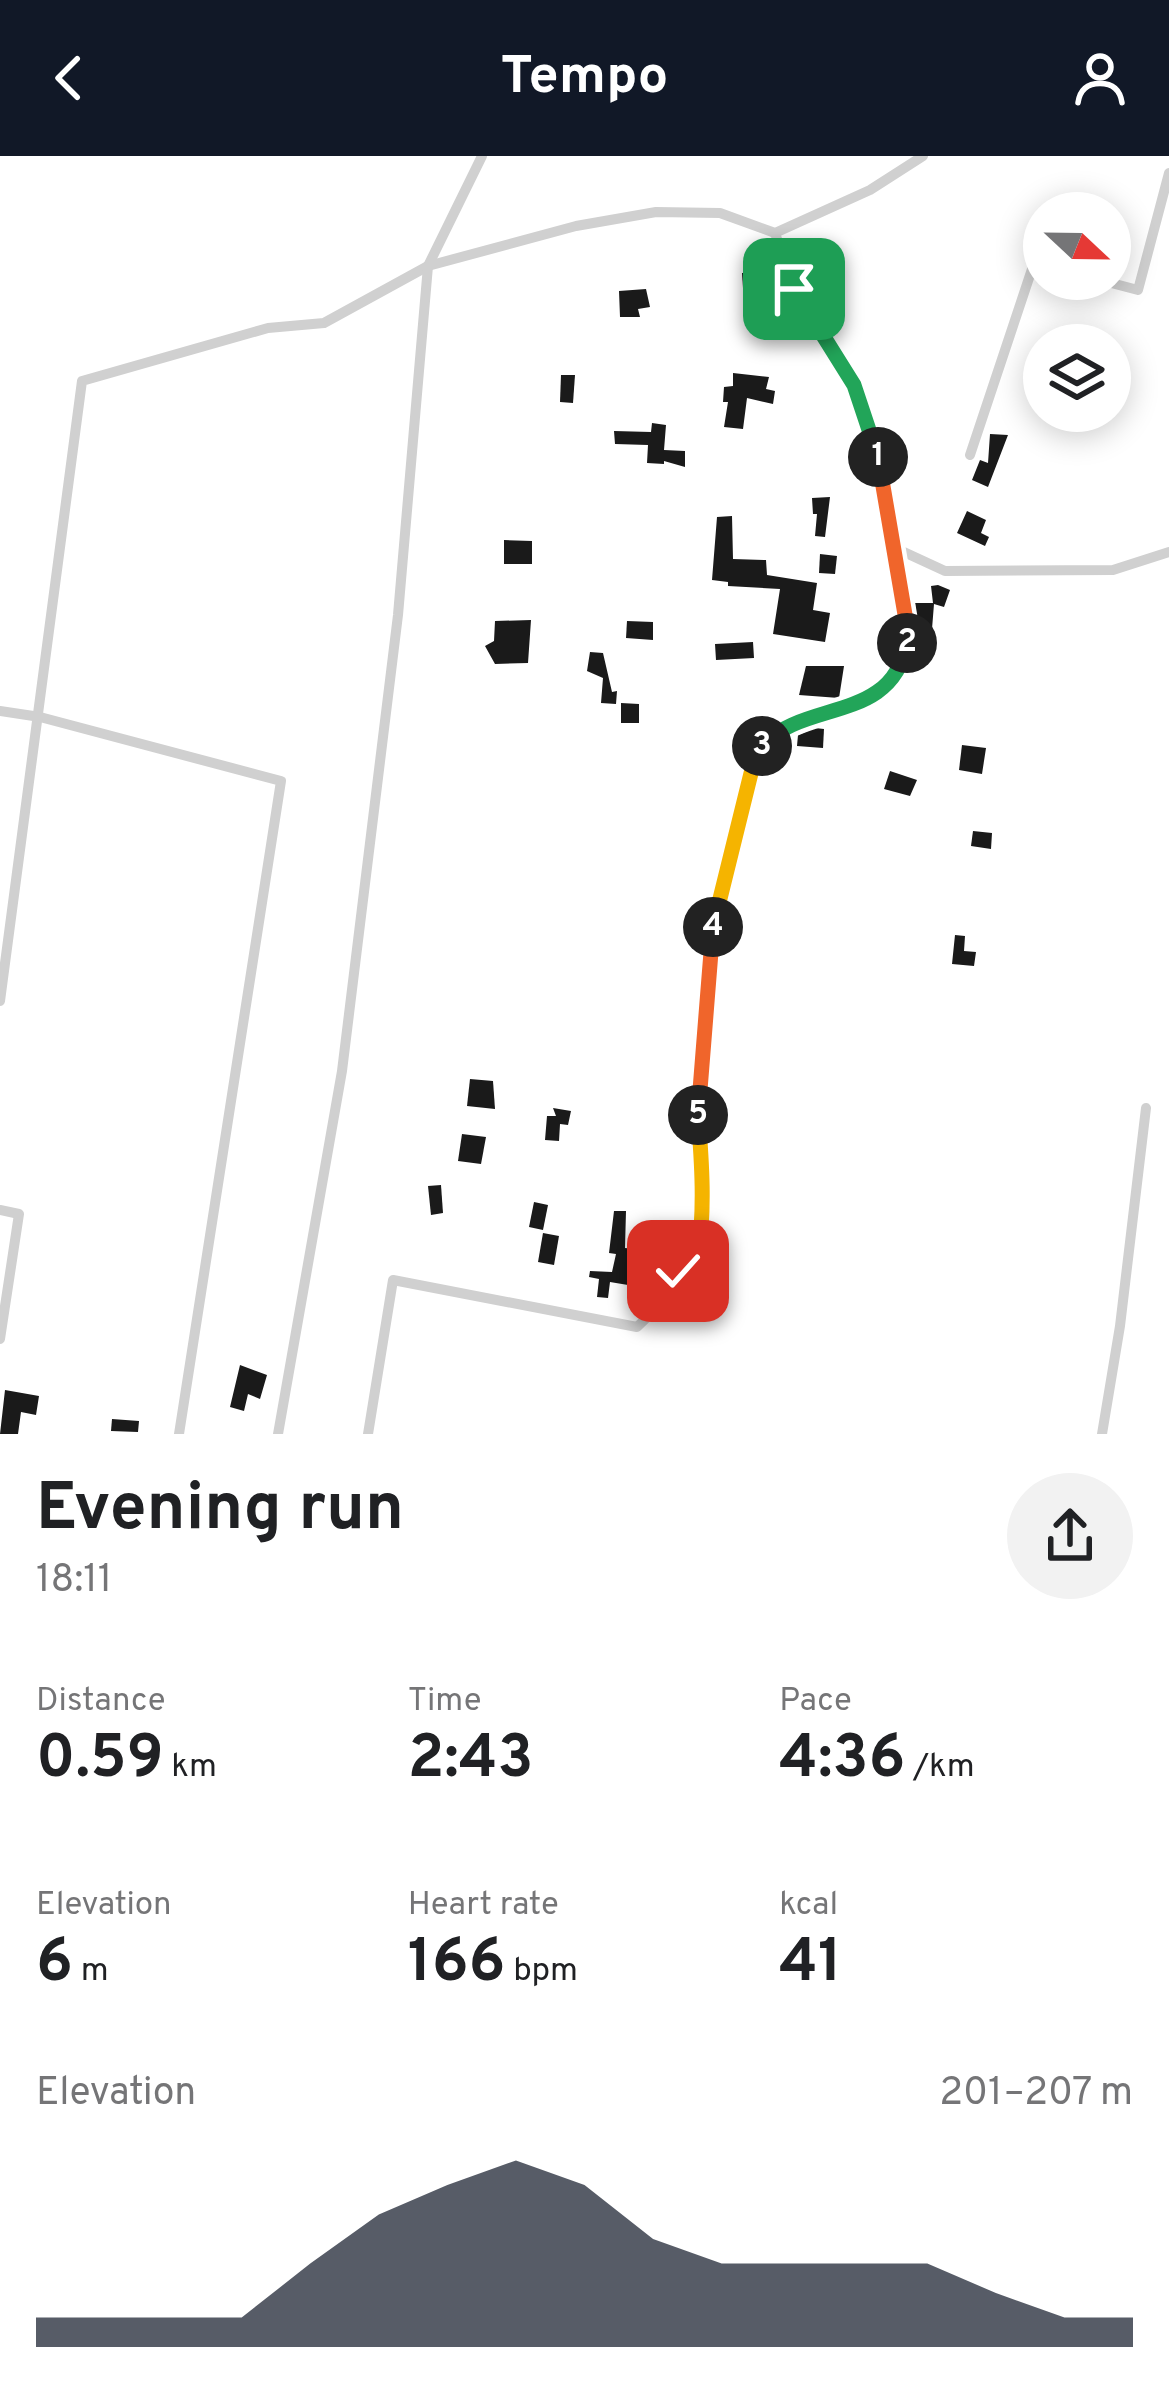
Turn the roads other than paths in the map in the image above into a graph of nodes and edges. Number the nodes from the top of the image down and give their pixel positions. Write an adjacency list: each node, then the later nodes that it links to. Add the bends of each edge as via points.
1 (482, 156): 5 (street)
2 (923, 156): 4 (street, via 870,190)
3 (1169, 172): 6 (street, via 1138,290)
4 (775, 232): 5 (street, via 720,213 656,212); 9 (street, via 794,289 868,418)
5 (428, 266): 12 (street, via 324,323 268,328 82,381); 19 (street, via 398,615 345,1048)
6 (1131, 288)
7 (1023, 296): 8 (street)
8 (970, 455)
9 (893, 547): 10 (street, via 945,571 1113,570); 20 (street, via 908,632 904,659 881,689 840,712 799,720 756,753 712,934 697,1097 698,1257 637,1327 393,1280)
10 (1169, 552)
11 (0, 711): 12 (street)
12 (40, 717): 13 (street); 18 (street, via 281,781)
13 (3, 951): 14 (street)
14 (0, 1001)
15 (1146, 1108): 21 (street)
16 (0, 1210): 17 (street, via 19,1214)
17 (0, 1339)
18 (179, 1434)
19 (278, 1434)
20 (368, 1434)
21 (1102, 1434)

